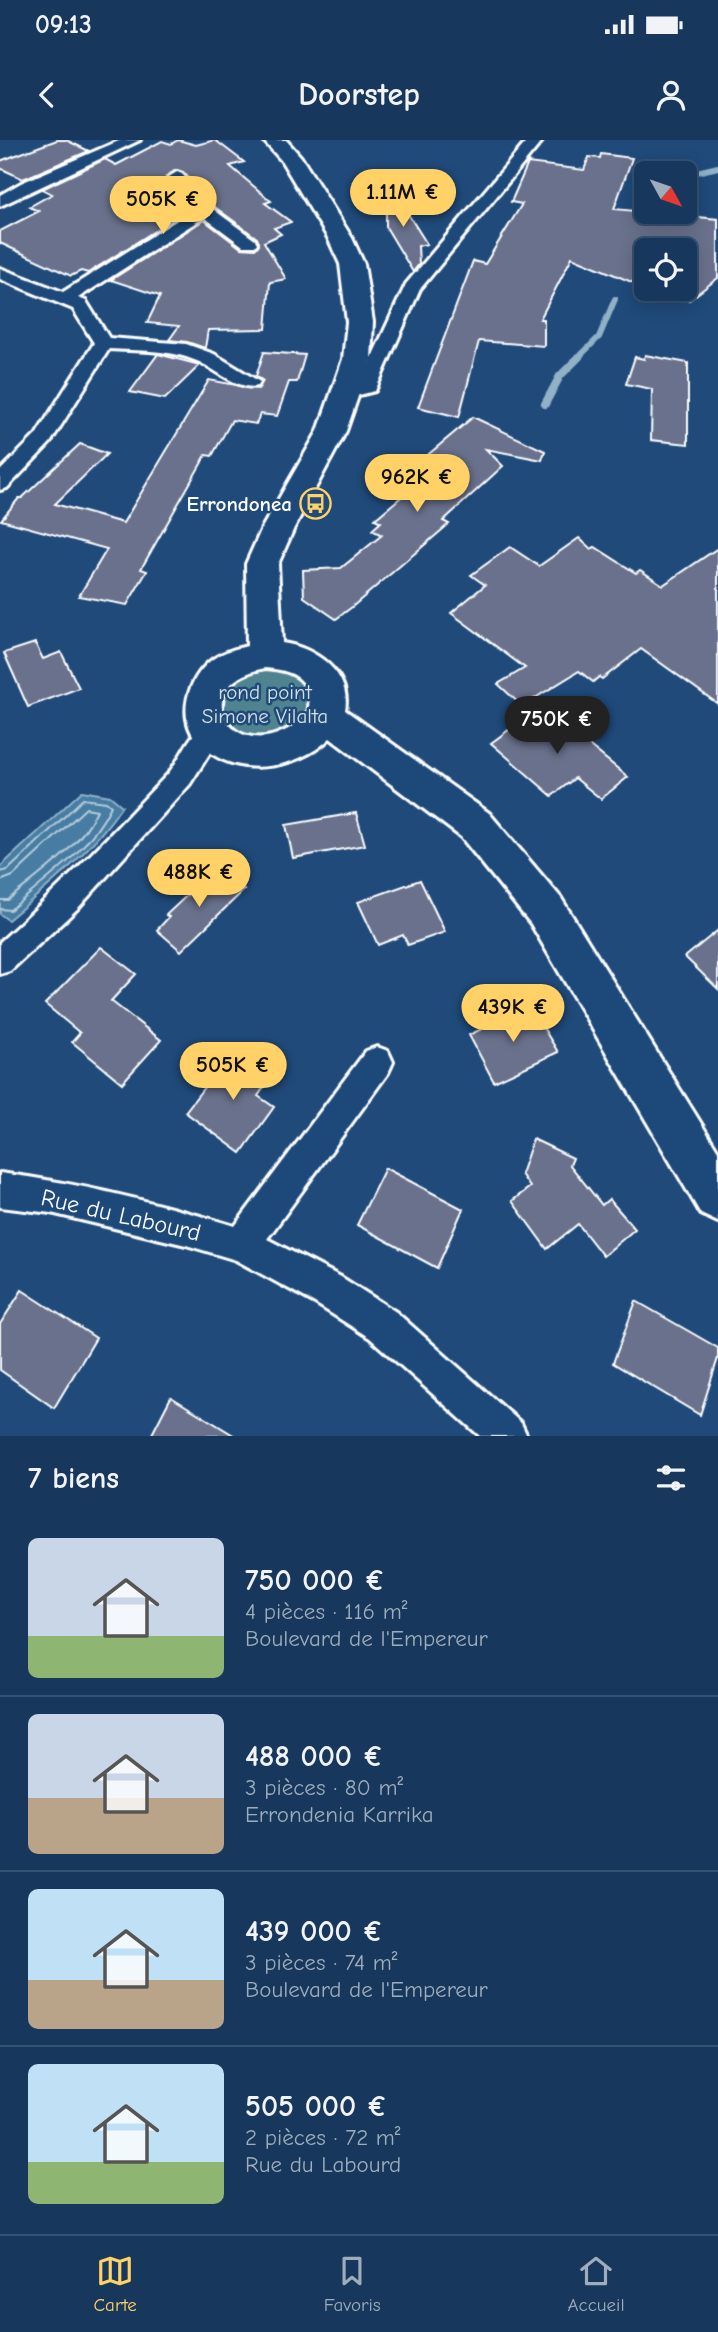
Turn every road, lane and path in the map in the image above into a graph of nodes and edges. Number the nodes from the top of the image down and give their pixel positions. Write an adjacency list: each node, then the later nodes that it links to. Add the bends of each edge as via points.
1 (133, 140): 5 (street)
2 (274, 140): 12 (main road, via 290,157 352,264 360,322 357,359)
3 (536, 140): 12 (street, via 412,288 368,387)
4 (177, 177): 6 (street)
5 (0, 201)
6 (204, 211): 7 (street); 9 (street)
7 (249, 243)
8 (0, 273): 9 (street)
9 (66, 298): 10 (street, via 80,305)
10 (103, 343): 11 (street, via 180,348); 13 (street, via 43,439)
11 (251, 382)
12 (347, 393): 14 (main road, via 262,565)
13 (0, 483)
14 (265, 655): 15 (main road, via 292,658 313,669 328,691); 16 (main road, via 234,663 210,682 202,707)
15 (327, 716): 16 (main road, via 312,736 288,750 258,754 231,747); 20 (main road, via 475,825 546,911)
16 (210, 732): 17 (street, via 173,786 68,899)
17 (0, 961)
18 (377, 1062): 21 (street)
19 (0, 1190): 21 (street, Rue du Labourd, via 51,1196)
20 (718, 1197)
21 (242, 1245): 22 (street, Rue du Labourd, via 383,1325)
22 (508, 1436)

